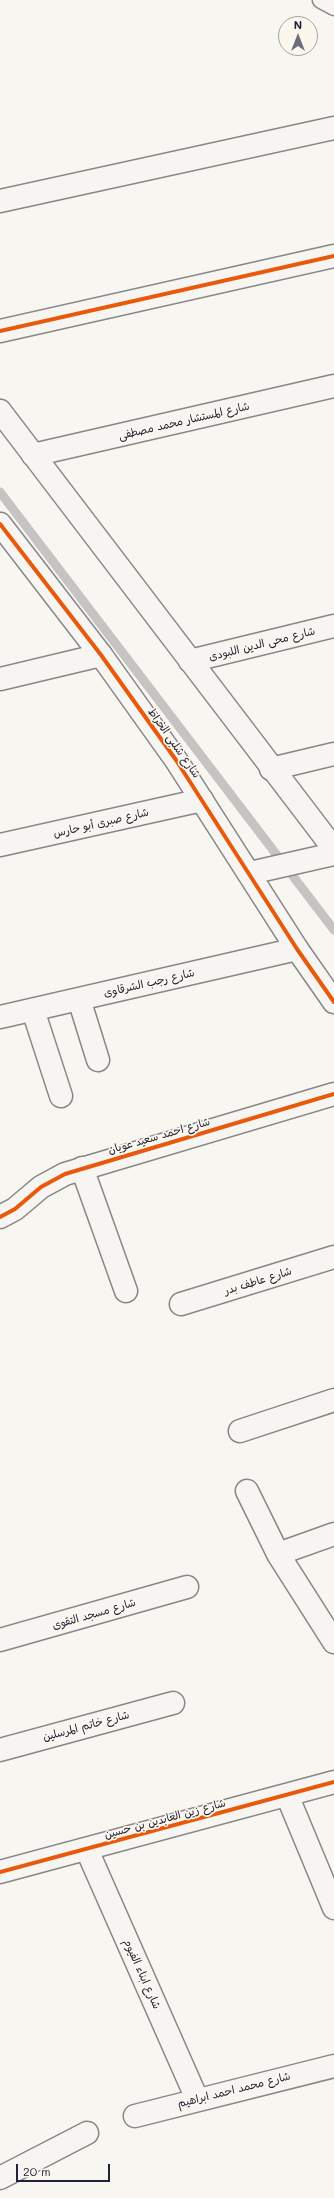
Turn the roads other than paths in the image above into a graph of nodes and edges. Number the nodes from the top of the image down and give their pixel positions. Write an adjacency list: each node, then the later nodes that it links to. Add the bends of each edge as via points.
1 (321, 0): 2 (lane)
2 (334, 7)
3 (334, 128): 4 (street)
4 (0, 201)
5 (334, 256): 6 (street)
6 (0, 331)
7 (334, 386): 9 (street, شارع المستشار محمد مصطفى)
8 (0, 411): 9 (street)
9 (33, 455): 13 (street)
10 (2, 528): 12 (street, شارع شلبى الخراط)
11 (334, 626): 13 (street, شارع محى الدين اللبودى)
12 (101, 655): 14 (street); 17 (street, شارع شلبى الخراط)
13 (190, 662): 16 (street)
14 (0, 679)
15 (334, 754): 16 (street)
16 (271, 769): 19 (street)
17 (202, 800): 18 (street, شارع صبرى أبو حارس); 21 (street, شارع شلبى الخراط)
18 (0, 845)
19 (334, 849)
20 (334, 854): 21 (street)
21 (259, 871): 22 (street, شارع شلبى الخراط)
22 (297, 949): 23 (street, شارع رجب الشرقاوى); 24 (street, شارع شلبى الخراط)
23 (79, 999): 25 (street, شارع رجب الشرقاوى); 27 (street)
24 (334, 1002)
25 (33, 1010): 26 (street, شارع رجب الشرقاوى); 29 (street)
26 (0, 1017)
27 (98, 1060)
28 (334, 1094): 30 (street, شارع احمد سعيد عويان)
29 (61, 1096)
30 (82, 1168): 31 (street, شارع احمد سعيد عويان, via 52,1180 15,1209); 33 (street)
31 (0, 1217)
32 (334, 1258): 34 (street, شارع عاطف بدر)
33 (126, 1291)
34 (182, 1304)
35 (334, 1400): 36 (street)
36 (240, 1431)
37 (247, 1491): 39 (street)
38 (334, 1534): 39 (street)
39 (278, 1554): 42 (street)
40 (187, 1587): 41 (street, شارع مسجد التقوى)
41 (0, 1640)
42 (334, 1642)
43 (173, 1703): 44 (street, شارع خاتم المرسلين)
44 (0, 1750)
45 (334, 1782): 46 (street, شارع زين العابدين بن حسين)
46 (287, 1795): 47 (street, شارع زين العابدين بن حسين); 49 (street)
47 (87, 1850): 48 (street, شارع زين العابدين بن حسين); 51 (street, شارع ابناء الفيوم)
48 (0, 1872)
49 (334, 1908)
50 (334, 2066): 51 (street, شارع محمد احمد ابراهيم)
51 (196, 2099): 52 (street, شارع محمد احمد ابراهيم)
52 (135, 2116)
53 (87, 2133): 54 (street)
54 (0, 2178)

